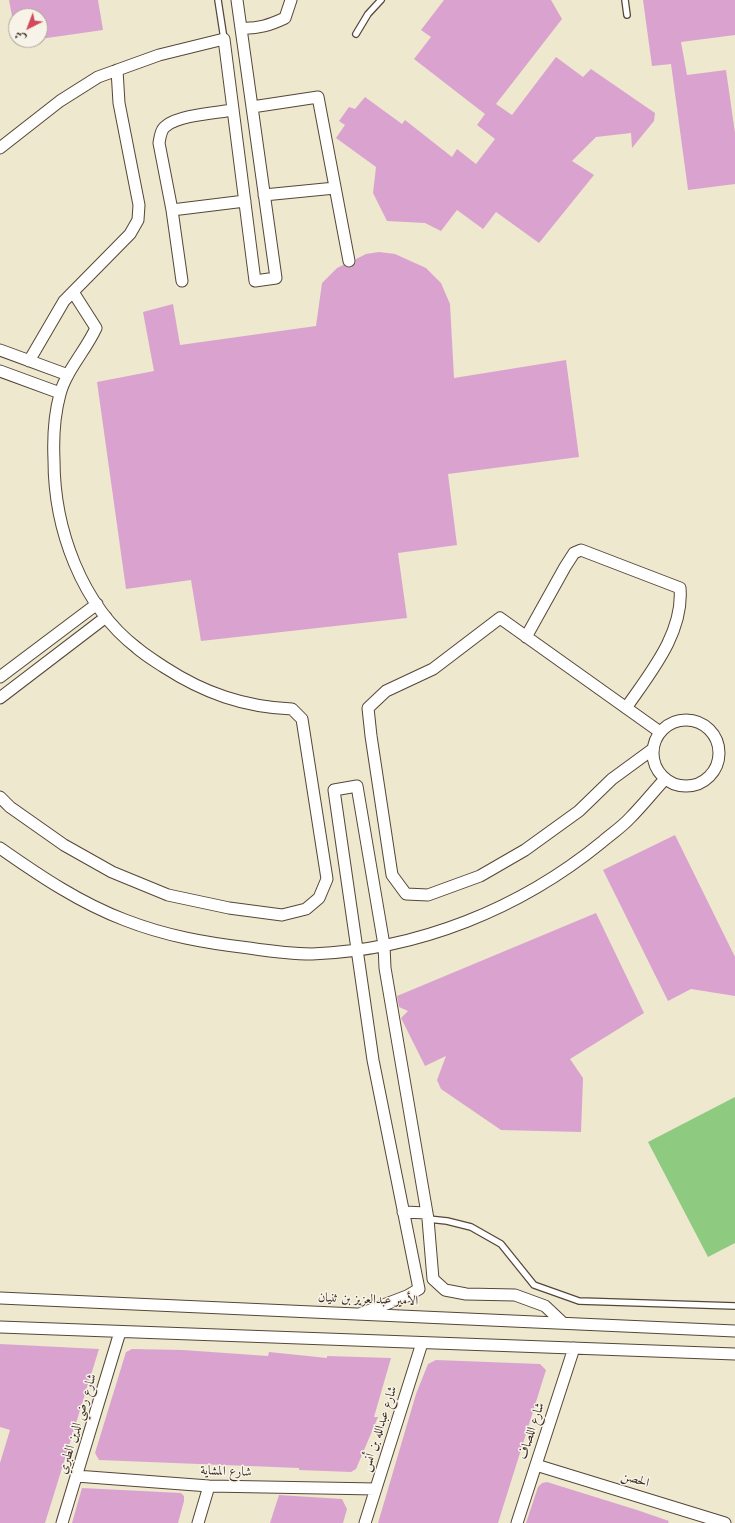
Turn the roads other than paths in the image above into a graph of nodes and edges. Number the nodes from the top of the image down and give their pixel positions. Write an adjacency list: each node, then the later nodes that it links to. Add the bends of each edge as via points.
1 (218, 0): 9 (lane)
2 (237, 0): 7 (street)
3 (292, 0): 7 (street, via 285,18 254,29)
4 (381, 0): 8 (lane, via 368,14)
5 (625, 0): 6 (lane)
6 (627, 15)
7 (240, 28): 11 (street)
8 (356, 34)
9 (224, 39): 10 (street, via 159,55); 12 (street)
10 (116, 70): 13 (street, via 98,77 60,101); 22 (street, via 119,103 139,205 138,220 130,234)
11 (252, 107): 16 (street, via 318,96); 17 (street)
12 (233, 110): 18 (street); 19 (street, via 175,121 165,126 159,143)
13 (22, 131): 14 (street); 15 (street)
14 (0, 148)
15 (0, 156)
16 (335, 188): 17 (street); 20 (street)
17 (264, 195): 18 (street, via 276,278 255,281)
18 (245, 201): 19 (street)
19 (172, 210): 21 (street)
20 (349, 260)
21 (182, 281)
22 (73, 292): 24 (street, via 64,301); 26 (street, via 96,328)
23 (0, 350): 24 (street)
24 (29, 361): 26 (street)
25 (0, 371): 27 (street)
26 (68, 376): 27 (street)
27 (60, 393): 28 (street, via 53,435 54,489 66,546)
28 (97, 604): 29 (street); 31 (street)
29 (106, 618): 32 (street); 37 (street, via 136,648 210,693 266,708 292,709 302,719 327,879 319,898 306,909 282,915 229,908 168,895 112,872 64,845)
30 (526, 637): 33 (street); 33 (street, via 565,567 574,553 581,550 680,588 681,601 673,632 651,672); 35 (street, via 500,618 433,670 386,691 368,708 392,875 406,894 428,895 480,876 512,858 579,811 612,779)
31 (0, 677)
32 (0, 698)
33 (626, 708): 34 (street)
34 (660, 732): 35 (street); 36 (street, via 681,720 702,724 711,731 717,741 719,752 714,772 701,783 685,787)
35 (653, 750): 36 (street, via 656,765)
36 (665, 779): 39 (street, via 630,818 564,871 536,888 464,923)
37 (0, 797)
38 (0, 848): 40 (street, via 56,886 124,920 158,931 199,942 273,952 311,954)
39 (384, 945): 40 (street); 40 (street, via 358,786 334,790); 42 (street, via 385,968)
40 (356, 949): 41 (street, via 373,1060)
41 (403, 1212): 42 (street); 45 (street, via 419,1288 407,1296)
42 (428, 1216): 44 (lane, via 471,1227 501,1244 534,1285 579,1301); 46 (street, via 433,1279 445,1290 466,1294 515,1295 545,1306)
43 (0, 1298): 45 (street, الأمير عبدالعزيز بن ثنيان)
44 (735, 1306)
45 (360, 1314): 46 (street, الأمير عبدالعزيز بن ثنيان)
46 (563, 1323): 48 (street, الأمير عبدالعزيز بن ثنيان)
47 (0, 1327): 49 (street)
48 (735, 1331)
49 (120, 1332): 50 (street); 54 (street, شارع رضي الدين الطبري)
50 (422, 1343): 51 (street); 56 (street, شارع عبدالله بن أنس)
51 (574, 1348): 52 (street); 53 (street, شارع اللصاف)
52 (735, 1354)
53 (536, 1465): 60 (street, شارع اللصاف); 61 (street, الحصن)
54 (76, 1476): 55 (street, شارع المشاية); 57 (street, شارع رضي الدين الطبري)
55 (209, 1486): 56 (street, شارع المشاية); 58 (street)
56 (376, 1489): 59 (street, شارع عبدالله بن أنس)
57 (62, 1523)
58 (198, 1523)
59 (365, 1523)
60 (517, 1523)
61 (725, 1523)

